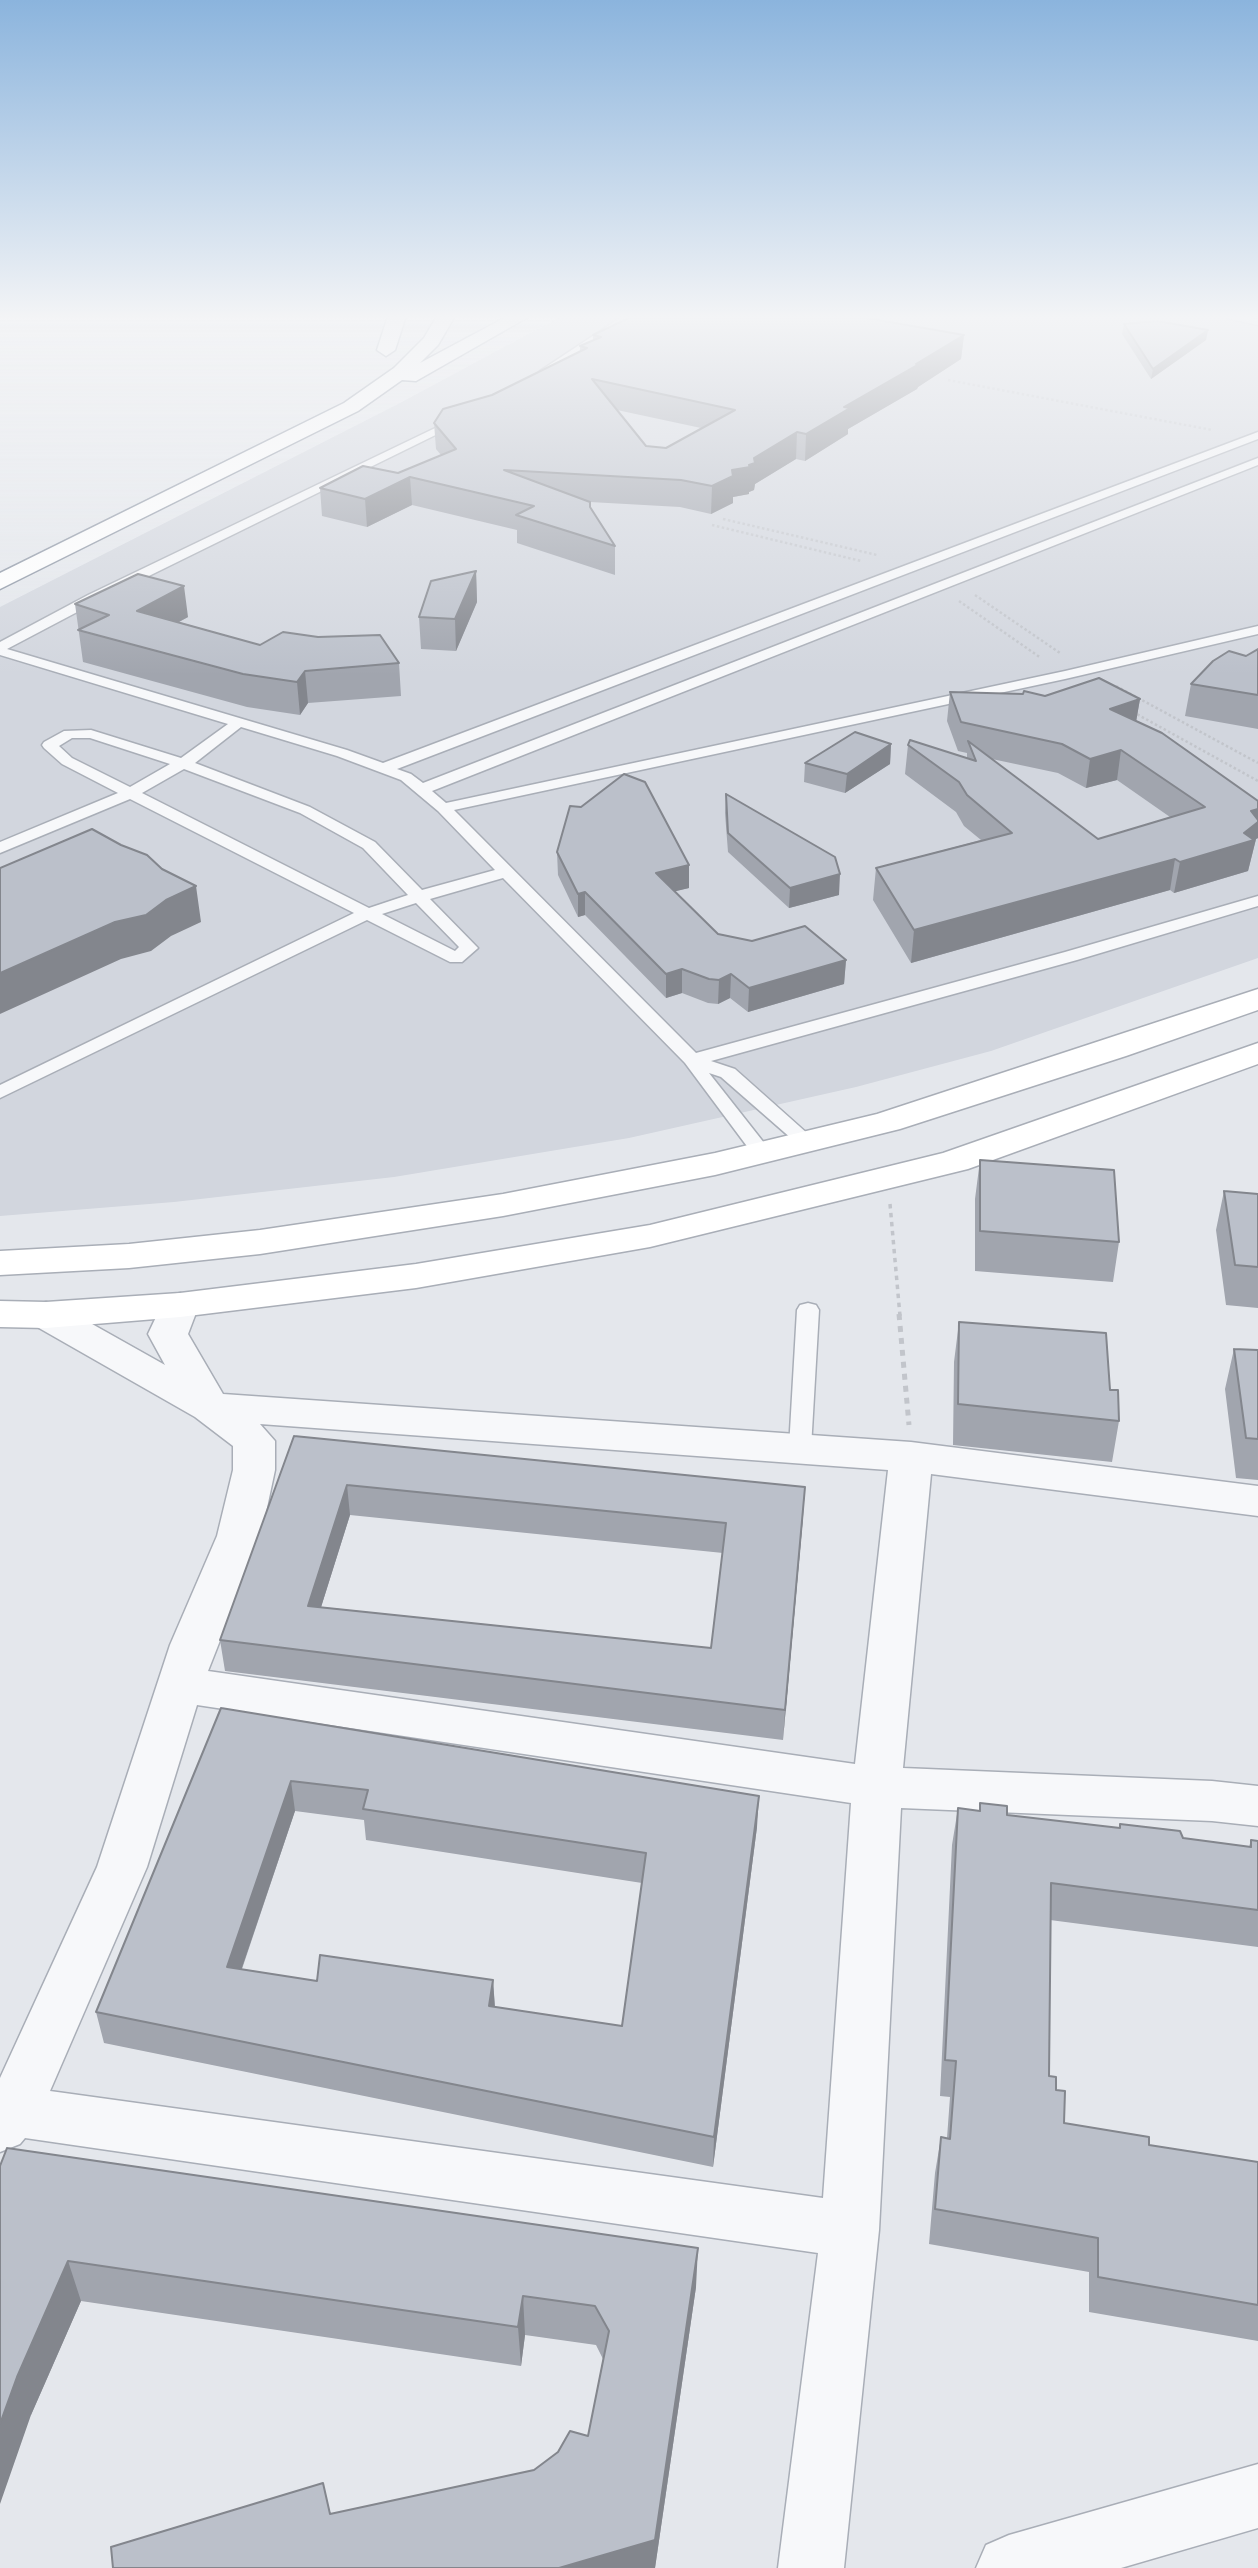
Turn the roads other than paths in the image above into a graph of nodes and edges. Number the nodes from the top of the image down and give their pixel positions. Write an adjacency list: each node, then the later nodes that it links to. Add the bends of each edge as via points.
1 (293, 436): 5 (main road)
2 (427, 436): 7 (lane, via 93,598)
3 (1255, 437): 10 (lane)
4 (1258, 461): 11 (lane)
5 (0, 582)
6 (1258, 630): 13 (lane)
7 (0, 649): 8 (lane)
8 (239, 722): 9 (lane); 10 (lane)
9 (182, 763): 12 (lane); 12 (lane, via 91,734 69,734 49,745 67,761); 16 (lane, via 305,810 369,845)
10 (385, 768): 11 (lane)
11 (422, 789): 13 (lane)
12 (130, 793): 14 (lane); 18 (lane)
13 (443, 808): 15 (lane)
14 (0, 848)
15 (505, 872): 16 (lane); 21 (lane)
16 (421, 896): 18 (lane); 18 (lane, via 469,948 456,958)
17 (1258, 901): 21 (lane)
18 (368, 914): 22 (lane)
19 (1258, 999): 23 (main road, via 888,1122)
20 (1258, 1053): 26 (main road, via 955,1161 636,1238 416,1276)
21 (692, 1060): 23 (lane, via 728,1073); 24 (lane)
22 (0, 1092)
23 (807, 1142): 24 (main road)
24 (762, 1153): 25 (main road, via 503,1205 274,1240 129,1256)
25 (0, 1263)
26 (180, 1305): 29 (main road); 30 (street, via 168,1334)
27 (808, 1310): 31 (lane)
28 (0, 1314): 29 (main road)
29 (46, 1315): 30 (street)
30 (210, 1407): 31 (street); 34 (street, via 254,1441 254,1469 239,1536)
31 (800, 1448): 32 (street)
32 (911, 1457): 33 (street); 35 (street)
33 (1258, 1501)
34 (181, 1685): 35 (street); 37 (street, via 122,1867)
35 (877, 1787): 36 (street); 38 (street)
36 (1258, 1806)
37 (6, 2119): 38 (street)
38 (850, 2230): 40 (street)
39 (1258, 2496): 41 (street)
40 (811, 2568)
41 (1009, 2568)

